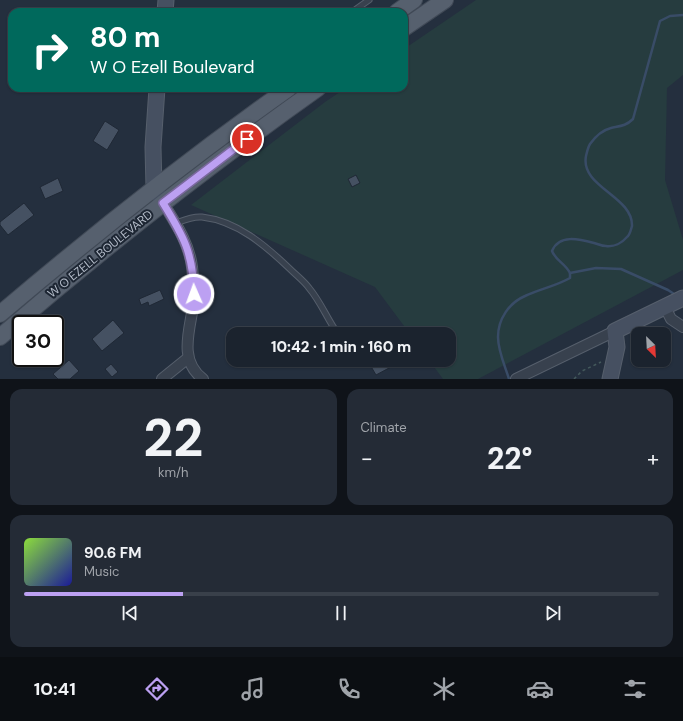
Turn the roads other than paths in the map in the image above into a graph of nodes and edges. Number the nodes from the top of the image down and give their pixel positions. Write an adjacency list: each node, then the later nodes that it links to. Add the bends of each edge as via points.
1 (369, 0): 4 (lane)
2 (414, 0): 5 (main road)
3 (445, 0): 6 (main road)
4 (358, 8)
5 (403, 8)
6 (408, 25)
7 (157, 92): 12 (street, via 153,147)
8 (284, 92): 12 (main road, W O EZELL BOULEVARD)
9 (290, 92): 11 (main road)
10 (312, 92): 11 (main road, W O EZELL BOULEVARD)
11 (296, 103): 13 (main road, W O EZELL BOULEVARD)
12 (154, 188): 13 (street); 17 (main road, W O EZELL BOULEVARD)
13 (163, 203): 14 (street); 21 (main road, W O EZELL BOULEVARD)
14 (176, 223): 18 (lane, via 201,217 243,231 270,250 308,286); 22 (street, via 190,254 194,280 193,308 188,331)
15 (683, 298): 16 (street)
16 (666, 306): 19 (street, via 671,319); 20 (street)
17 (0, 314)
18 (333, 327)
19 (683, 327)
20 (614, 331): 23 (street); 26 (street, via 617,347)
21 (0, 337)
22 (188, 358): 24 (street); 25 (street, via 193,369)
23 (519, 377)
24 (162, 379)
25 (203, 379)
26 (610, 379)

